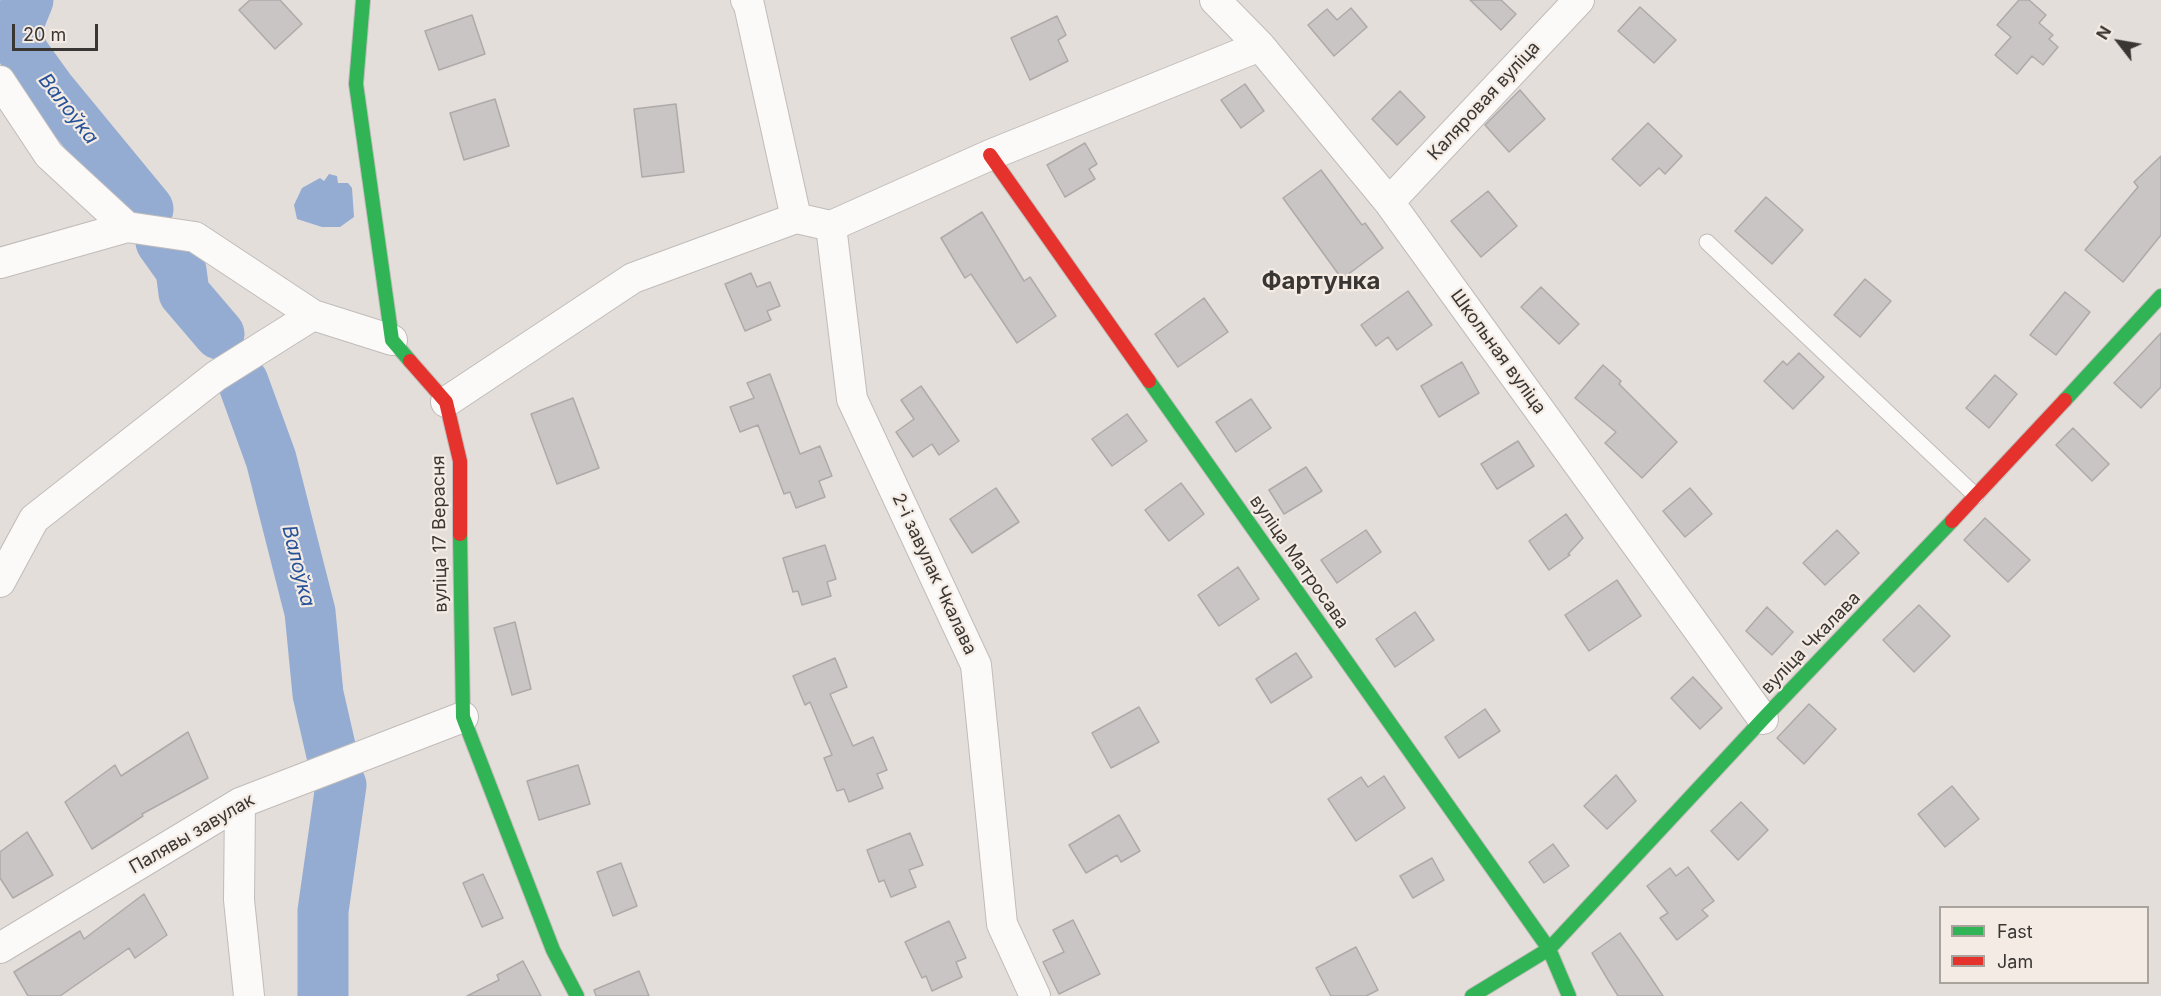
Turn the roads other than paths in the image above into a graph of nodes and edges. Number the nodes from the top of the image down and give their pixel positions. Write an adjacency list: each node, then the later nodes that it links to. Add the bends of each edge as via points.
1 (363, 0): 16 (street, via 356,84)
2 (746, 0): 9 (street)
3 (1215, 0): 5 (street, Школьная вуліца)
4 (1578, 0): 8 (street, Каляровая вуліца)
5 (1260, 46): 7 (street); 8 (street, Школьная вуліца)
6 (0, 81): 11 (street, via 49,155)
7 (990, 155): 10 (street); 24 (street, вуліца Матросава)
8 (1389, 202): 21 (street, Школьная вуліца)
9 (796, 218): 10 (street); 17 (street, via 633,278)
10 (831, 226): 27 (street, 2-і завулак Чкалава, via 852,399 976,665 1002,924)
11 (127, 227): 13 (street); 15 (street, via 195,237)
12 (1707, 242): 18 (lane)
13 (0, 263)
14 (2161, 296): 18 (street, вуліца Чкалава)
15 (313, 315): 16 (street); 19 (street, via 216,376 34,519)
16 (392, 340): 17 (street, вуліца 17 Верасня)
17 (446, 402): 20 (street, вуліца 17 Верасня, via 460,461)
18 (1976, 496): 21 (street, вуліца Чкалава)
19 (0, 582)
20 (463, 717): 22 (street, Палявы завулак); 26 (street, вуліца 17 Верасня, via 554,950)
21 (1763, 719): 24 (street, вуліца Чкалава)
22 (240, 803): 23 (street, Палявы завулак); 25 (street, via 240,900)
23 (0, 948)
24 (1549, 949): 28 (street, вуліца Чкалава); 29 (street, вуліца Матросава)
25 (249, 996)
26 (578, 996)
27 (1035, 996)
28 (1472, 996)
29 (1569, 996)

